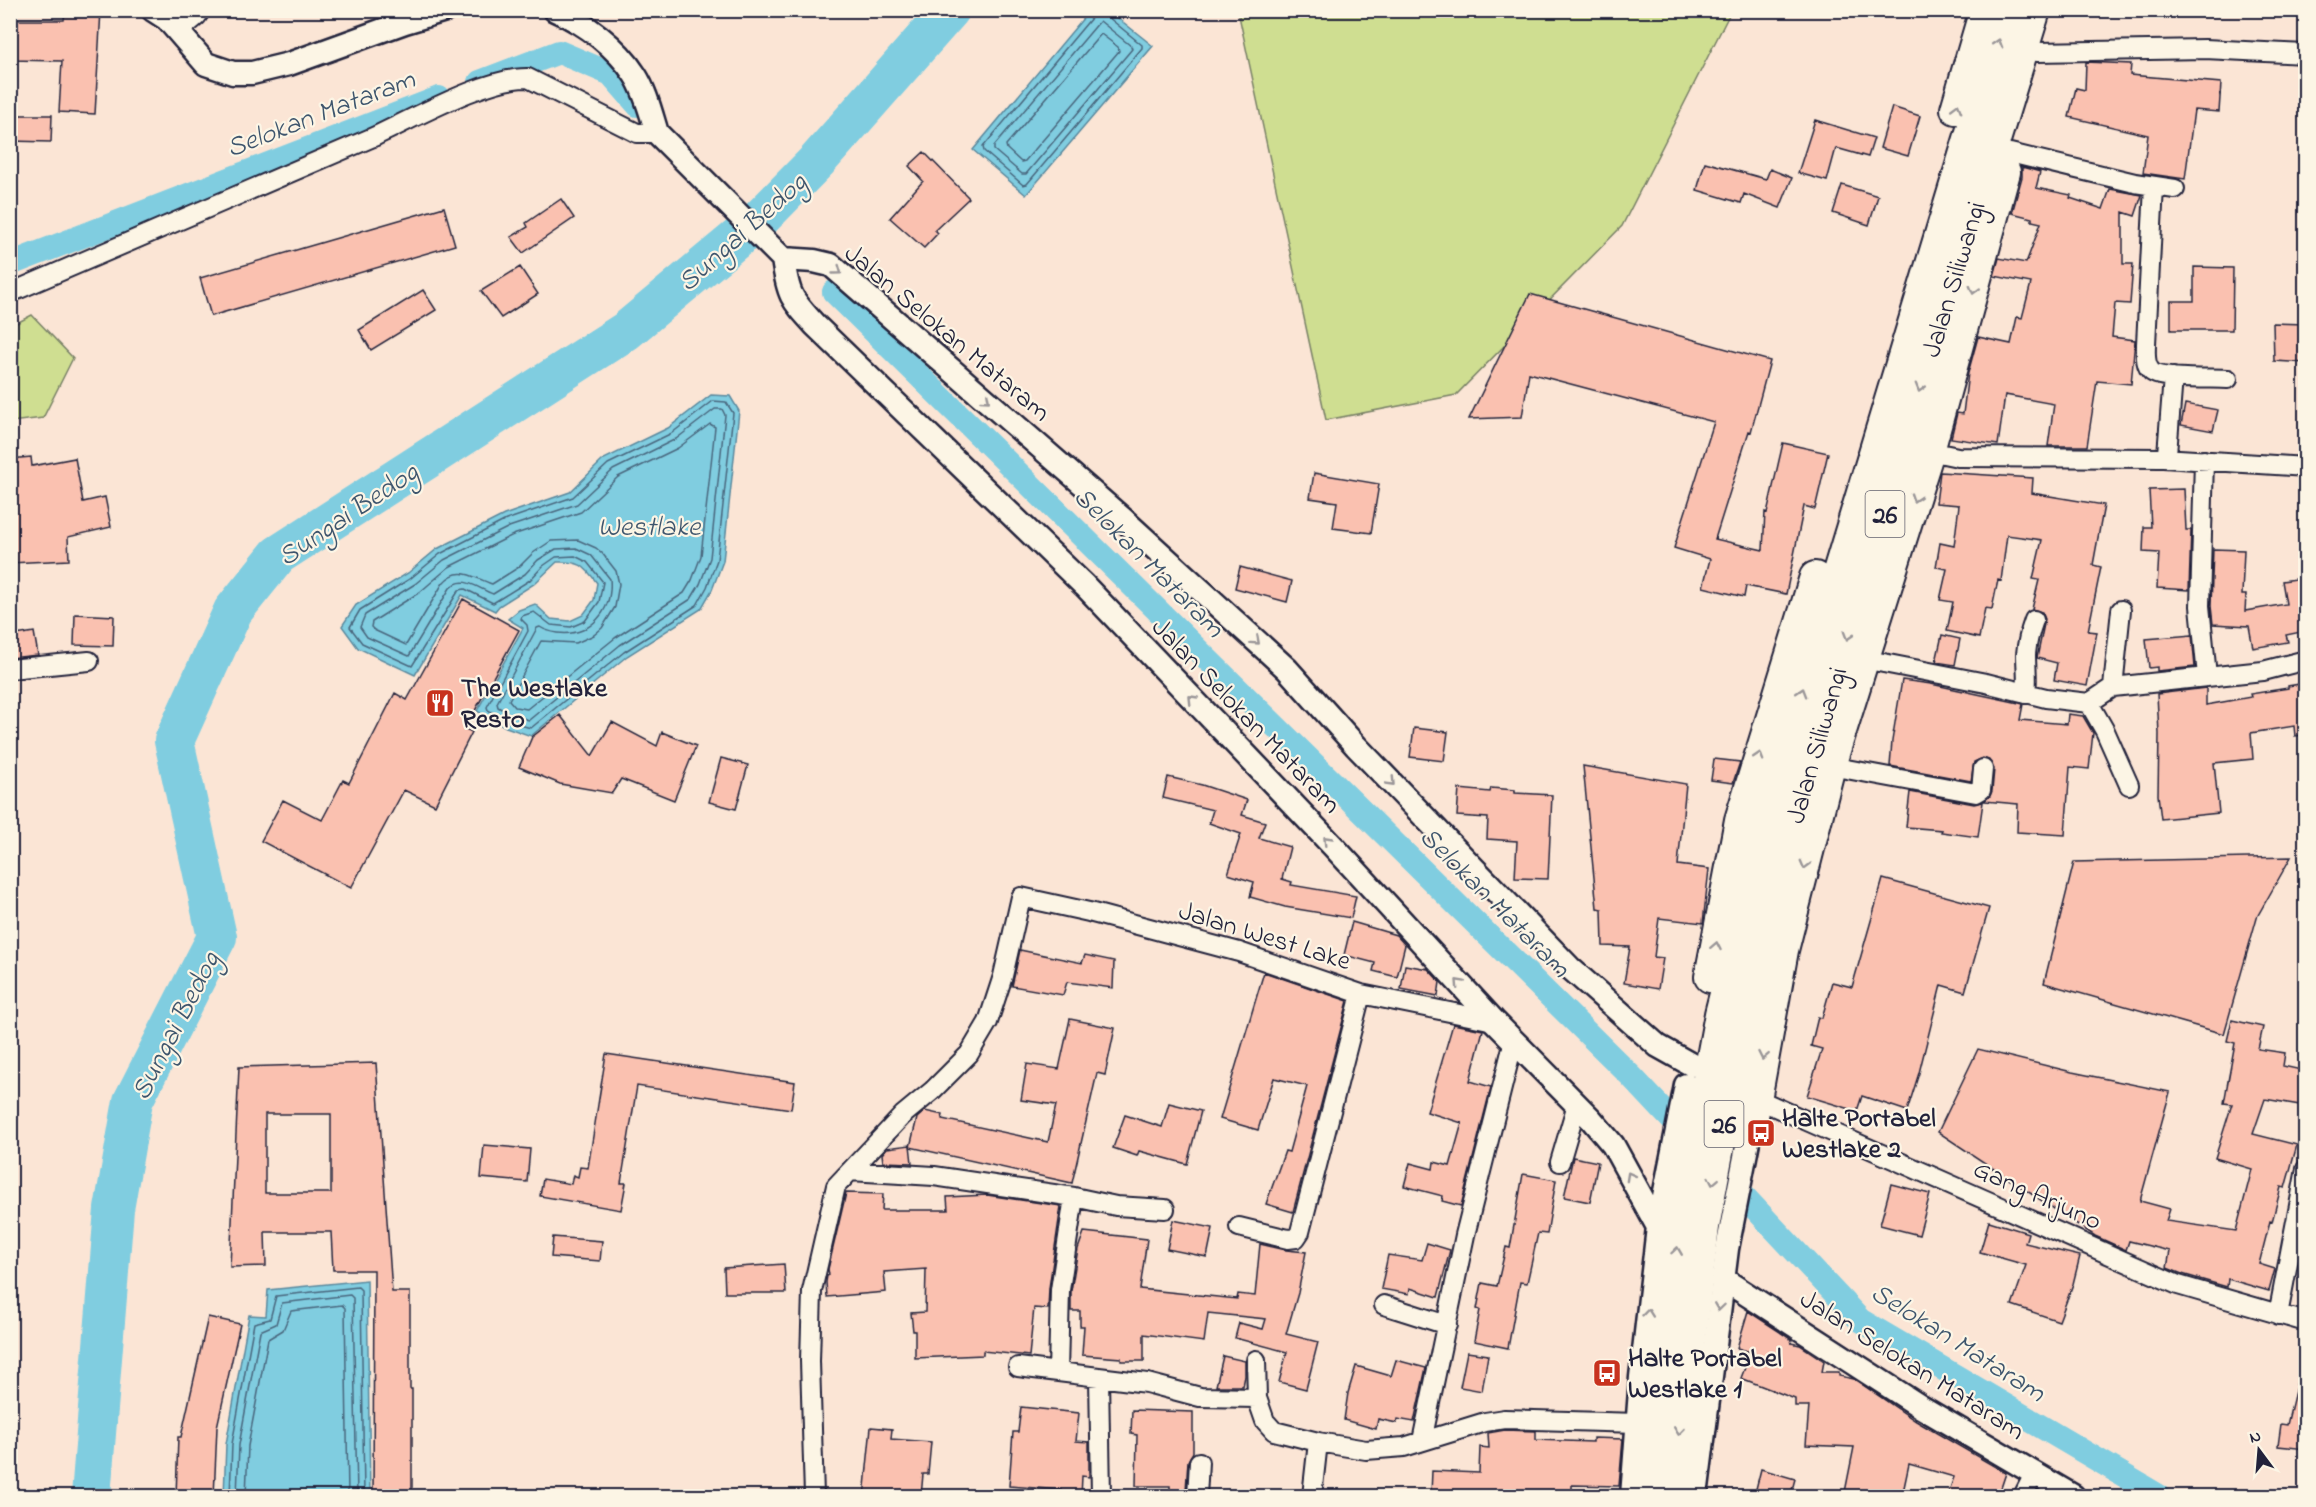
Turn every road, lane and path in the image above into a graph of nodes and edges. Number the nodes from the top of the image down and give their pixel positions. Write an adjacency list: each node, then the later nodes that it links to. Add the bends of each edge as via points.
1 (153, 10): 9 (street)
2 (201, 10): 9 (street)
3 (446, 10): 9 (street, via 252,73 233,73 206,64)
4 (555, 10): 12 (street, via 606,42 634,75)
5 (1984, 10): 19 (highway, one-way to 5)
6 (2008, 10): 19 (highway, Jalan Siliwangi / 26, one-way to 6)
7 (2035, 10): 18 (highway, Jalan Siliwangi / 26)
8 (2050, 10): 10 (highway)
9 (178, 32)
10 (2037, 52): 11 (street, via 2205,49); 13 (highway)
11 (2302, 57)
12 (663, 140): 16 (street); 17 (street, via 637,133 528,78 510,79 458,97)
13 (2010, 153): 14 (street); 18 (highway, one-way to 18)
14 (2154, 186): 15 (street); 20 (street, via 2146,359 2152,372)
15 (2175, 189)
16 (776, 253): 41 (street, Jalan Selokan Mataram, one-way to 16, via 1085,586 815,325 792,300); 43 (street, Jalan Selokan Mataram, one-way to 43, via 831,266 839,272 1124,520 1287,669 1570,968)
17 (10, 293)
18 (1951, 327): 22 (highway); 26 (highway, Jalan Siliwangi / 26, one-way to 26)
19 (1894, 355): 26 (highway, Jalan Siliwangi / 26); 43 (highway, one-way to 19, via 1740,820)
20 (2173, 377): 21 (street); 23 (street, via 2167,454)
21 (2228, 379)
22 (1929, 451): 23 (street, via 1958,457); 29 (highway, one-way to 29)
23 (2163, 458): 24 (street)
24 (2204, 460): 25 (street); 33 (street, via 2200,606)
25 (2306, 467)
26 (1869, 518): 51 (highway, Jalan Siliwangi / 26, via 1846,592 1776,777 1731,1017)
27 (2121, 610): 34 (street)
28 (2034, 620): 35 (street, via 2026,654)
29 (1863, 659): 35 (street); 37 (highway)
30 (2306, 660): 33 (street, via 2263,671)
31 (89, 661): 32 (street)
32 (10, 669)
33 (2208, 676): 34 (street)
34 (2113, 687): 36 (street)
35 (2026, 694): 36 (street)
36 (2089, 704): 39 (street)
37 (1830, 766): 38 (street, via 1976,792 1981,790); 45 (highway, one-way to 45, via 1783,950)
38 (1983, 769)
39 (2129, 785)
40 (1361, 994): 41 (street, Jalan West Lake); 48 (street, Jalan West Lake, via 1239,952 1021,897 988,1022 969,1054); 52 (street, via 1300,1232 1296,1238 1288,1239)
41 (1494, 1020): 42 (street, Jalan Selokan Mataram)
42 (1514, 1040): 44 (street, Jalan Selokan Mataram); 57 (street, via 1465,1235)
43 (1689, 1075): 51 (street, via 1666,1177)
44 (1576, 1104): 46 (street); 51 (street, Jalan Selokan Mataram, one-way to 44)
45 (1754, 1107): 53 (street); 55 (street, Gang Arjuno, via 2178,1285)
46 (1560, 1162)
47 (2306, 1170): 55 (street)
48 (850, 1171): 49 (street, via 934,1176); 68 (street, via 836,1186 812,1291)
49 (1074, 1197): 50 (street, via 1116,1206); 60 (street, via 1060,1290)
50 (1165, 1209)
51 (1682, 1222): 63 (street, one-way to 51); 73 (highway, Jalan Siliwangi / 26, one-way to 51, via 1659,1376); 74 (highway, Jalan Siliwangi / 26, one-way to 74)
52 (1239, 1227)
53 (1723, 1278): 67 (street, Jalan Selokan Mataram, via 1921,1407); 75 (street, one-way to 75)
54 (1384, 1305): 57 (street)
55 (2278, 1315): 56 (street, Gang Arjuno)
56 (2306, 1322)
57 (1447, 1325): 64 (street)
58 (1256, 1360): 62 (street)
59 (1018, 1367): 60 (street)
60 (1058, 1372): 61 (street)
61 (1099, 1377): 62 (street, via 1147,1383 1200,1397); 69 (street)
62 (1257, 1398): 65 (street, via 1265,1421 1274,1431)
63 (1638, 1423): 64 (street, via 1504,1419); 72 (street)
64 (1422, 1441): 65 (street, via 1404,1447 1366,1450)
65 (1318, 1443): 71 (street)
66 (1199, 1462): 70 (street)
67 (2035, 1472): 76 (street); 77 (street, Jalan Selokan Mataram)
68 (814, 1497)
69 (1101, 1497)
70 (1197, 1497)
71 (1312, 1497)
72 (1632, 1497)
73 (1652, 1497)
74 (1671, 1497)
75 (1696, 1497)
76 (2023, 1497)
77 (2073, 1497)

